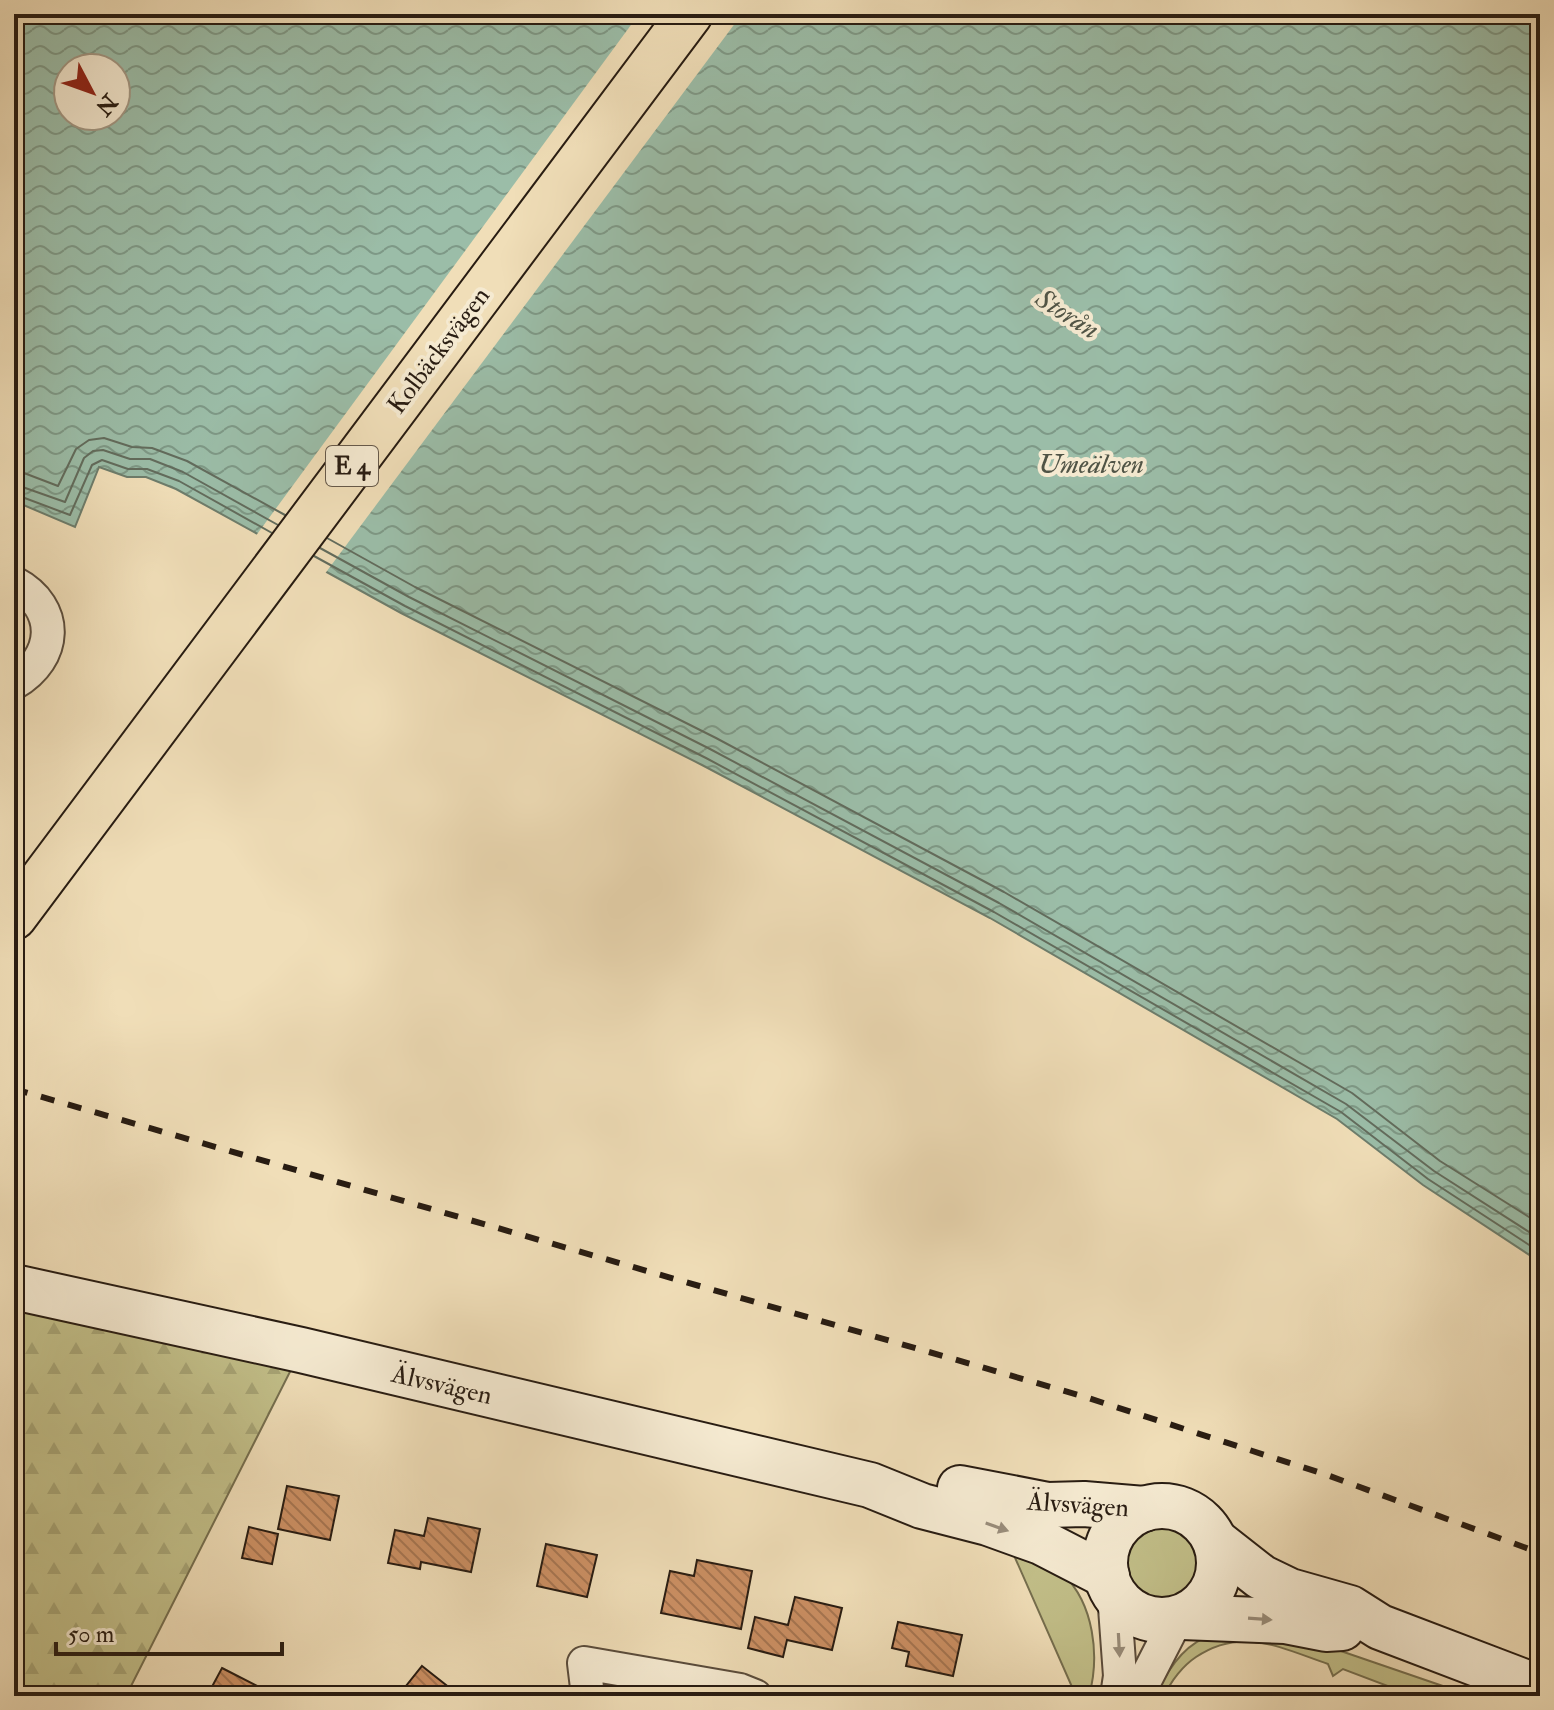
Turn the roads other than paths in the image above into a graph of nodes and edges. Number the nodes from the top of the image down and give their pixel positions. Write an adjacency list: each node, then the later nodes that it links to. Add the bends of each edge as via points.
1 (660, 14): 5 (highway, Kolbäcksvägen / E 4)
2 (690, 14): 6 (highway, Kolbäcksvägen / E 4)
3 (14, 583): 4 (street, via 39,604 48,628 38,665)
4 (14, 683)
5 (14, 873)
6 (14, 917)
7 (14, 1287): 8 (main road, Älvsvägen)
8 (870, 1485): 9 (main road, Älvsvägen, via 933,1483 1021,1502); 11 (main road, Älvsvägen, one-way to 11, via 1041,1542)
9 (1144, 1509): 10 (main road, via 1186,1511); 11 (main road, via 1129,1516 1109,1543 1105,1560)
10 (1215, 1541): 12 (main road, via 1219,1559 1214,1585 1198,1607); 13 (main road, via 1261,1577 1350,1608)
11 (1110, 1585): 12 (main road, via 1133,1612 1157,1620); 17 (street, one-way to 17, via 1120,1676)
12 (1180, 1618): 13 (main road, one-way to 13, via 1285,1621 1326,1629); 18 (street)
13 (1380, 1627): 14 (main road)
14 (1540, 1688)
15 (588, 1696): 16 (street, via 584,1663)
16 (755, 1696)
17 (1117, 1696)
18 (1137, 1696)

